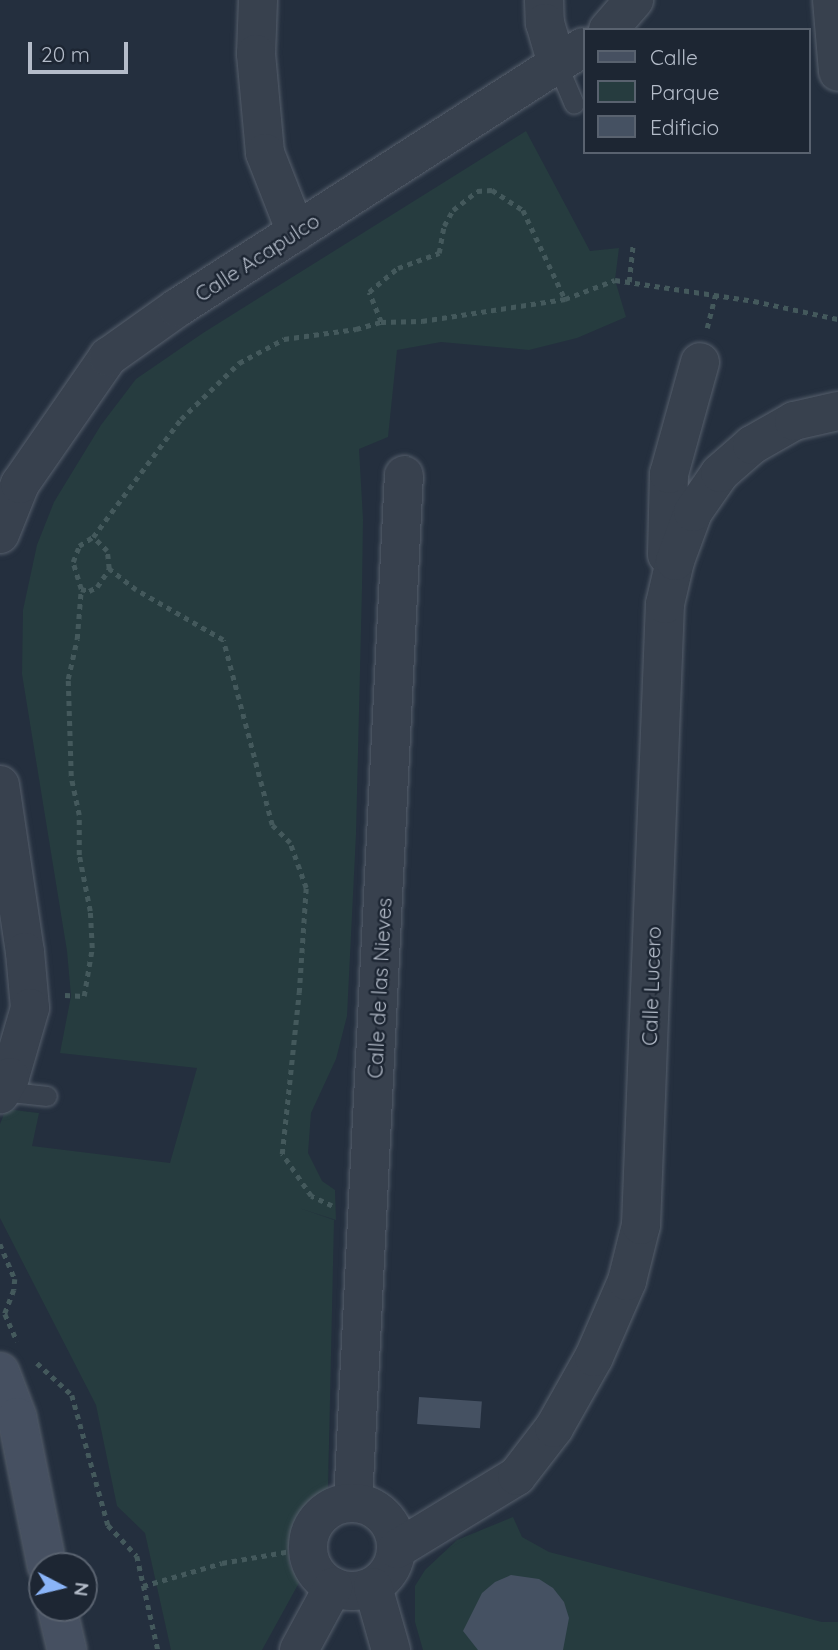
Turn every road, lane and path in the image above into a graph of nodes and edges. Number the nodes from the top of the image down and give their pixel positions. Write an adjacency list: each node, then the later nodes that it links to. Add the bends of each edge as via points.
1 (258, 0): 9 (street, via 256,54 265,153)
2 (544, 0): 6 (street, via 545,23)
3 (634, 0): 5 (street)
4 (832, 0): 7 (street)
5 (610, 28)
6 (571, 56): 8 (lane); 9 (street, Calle Acapulco)
7 (838, 72)
8 (574, 104)
9 (296, 232): 18 (street, Calle Acapulco, via 108,357 20,484)
10 (633, 246): 11 (path)
11 (629, 282): 12 (path, via 615,280); 13 (path)
12 (565, 299): 14 (path, via 422,321); 14 (path, via 523,210 492,190 477,191 453,210 444,226 439,253 398,268 369,292)
13 (838, 319)
14 (381, 322): 19 (path, via 284,340 239,363 181,419)
15 (700, 362): 22 (street, via 669,474)
16 (838, 411): 22 (street, Calle Lucero, via 794,421 752,445 720,473 693,512)
17 (404, 475): 27 (street, Calle de las Nieves)
18 (0, 534)
19 (93, 537): 20 (path, via 107,551); 21 (path, via 79,546 73,562)
20 (109, 569): 21 (path, via 97,587); 27 (path, via 136,590 223,640 272,825 290,843 306,888 282,1154 311,1196 329,1205)
21 (81, 589): 24 (path, via 68,679 71,776 92,948 84,996)
22 (665, 604): 34 (street, Calle Lucero, via 641,1225 627,1281 594,1357 561,1416 517,1476)
23 (0, 785): 24 (street)
24 (29, 995): 25 (street, via 27,1020)
25 (1, 1093): 26 (lane)
26 (47, 1096)
27 (368, 1212): 32 (street, Calle de las Nieves)
28 (0, 1244): 29 (path, via 15,1279 5,1314)
29 (18, 1358): 31 (street); 36 (path, via 72,1395 108,1525 136,1556)
30 (0, 1400): 31 (street)
31 (22, 1454): 35 (street)
32 (353, 1502): 33 (street, via 324,1512 313,1524); 34 (street, via 370,1505 383,1514 392,1527)
33 (308, 1548): 36 (path, via 222,1563); 37 (street, via 312,1568)
34 (397, 1549): 38 (street, via 389,1571)
35 (44, 1552)
36 (144, 1586): 41 (path)
37 (333, 1587): 38 (street, via 355,1592); 42 (street)
38 (373, 1587): 43 (street)
39 (60, 1622): 40 (street)
40 (67, 1650)
41 (158, 1650)
42 (299, 1650)
43 (391, 1650)

